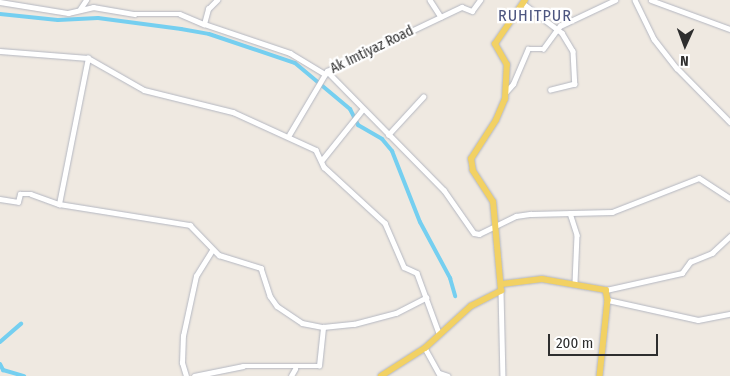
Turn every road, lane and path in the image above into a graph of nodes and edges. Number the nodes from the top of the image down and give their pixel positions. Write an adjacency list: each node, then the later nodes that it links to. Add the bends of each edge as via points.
1 (86, 0): 10 (street)
2 (217, 0): 12 (street, via 208,9)
3 (430, 0): 11 (street)
4 (480, 0): 11 (street, Ak Imtiyaz Road, via 471,12 462,7)
5 (615, 0): 13 (street)
6 (634, 0): 22 (street, via 654,39)
7 (651, 0): 14 (street)
8 (0, 2): 10 (street, via 61,13)
9 (524, 2): 13 (street); 19 (main road, via 496,44 507,65)
10 (79, 10): 12 (street, via 93,6 134,14 180,14)
11 (441, 17): 17 (street, Ak Imtiyaz Road)
12 (204, 24): 17 (street, via 290,53)
13 (556, 29): 18 (street, via 573,52 576,80 575,84); 19 (street, via 543,49 528,49 513,84)
14 (730, 29)
15 (0, 51): 16 (street)
16 (88, 58): 23 (street, via 144,90 212,105); 28 (street)
17 (325, 73): 21 (street, via 343,85); 23 (street, Ak Imtiyaz Road)
18 (551, 90)
19 (506, 92): 30 (main road, via 496,120 471,159 473,171 493,202)
20 (423, 97): 24 (street)
21 (362, 110): 24 (street); 25 (street)
22 (730, 122)
23 (289, 135): 25 (street, via 316,150)
24 (388, 135): 30 (street, via 444,190 474,233)
25 (322, 160): 37 (street, via 324,167 385,223 404,267 417,274)
26 (730, 198): 29 (street, via 699,178 612,212)
27 (0, 200): 28 (street, via 18,202 20,194 31,194)
28 (59, 204): 32 (street, via 181,222 197,230)
29 (570, 213): 30 (street, via 516,216); 33 (street, via 577,240)
30 (496, 226): 34 (main road)
31 (730, 236): 35 (street, via 712,253 690,262 682,273)
32 (212, 250): 40 (street, via 237,263 261,268 270,296 278,306 302,323); 44 (street, via 196,276 183,336 182,363)
33 (575, 283): 34 (main road, via 528,279); 35 (main road)
34 (502, 284): 36 (main road)
35 (606, 290): 38 (main road)
36 (501, 291): 41 (main road, via 471,306); 49 (street)
37 (426, 298): 40 (street, via 396,313 354,324); 41 (street)
38 (608, 300): 39 (street, via 698,320); 50 (main road)
39 (730, 314)
40 (324, 327): 43 (street, via 321,365)
41 (439, 334): 42 (main road)
42 (425, 348): 47 (main road); 48 (street, via 439,373)
43 (296, 369): 45 (street, via 242,366); 46 (street)
44 (186, 376)
45 (194, 376)
46 (291, 376)
47 (381, 376)
48 (448, 376)
49 (503, 376)
50 (600, 376)

